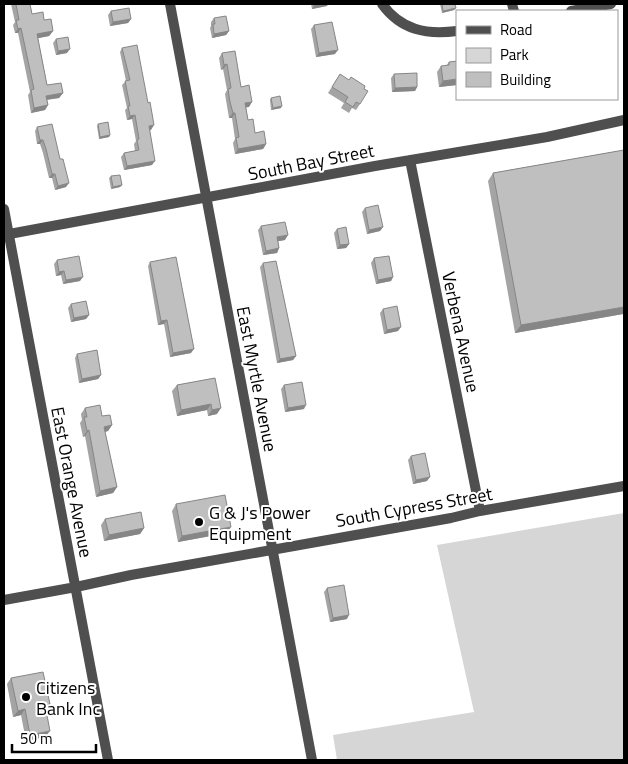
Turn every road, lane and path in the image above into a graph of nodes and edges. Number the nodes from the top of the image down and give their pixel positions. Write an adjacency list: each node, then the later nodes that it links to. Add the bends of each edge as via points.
1 (170, 4): 8 (street, East Myrtle Avenue)
2 (382, 4): 5 (street, via 393,17 416,30 428,33)
3 (611, 4): 4 (street)
4 (577, 10)
5 (456, 31)
6 (624, 120): 7 (street, South Bay Street, via 547,137)
7 (410, 160): 8 (street, South Bay Street); 12 (street, Verbena Avenue)
8 (206, 198): 10 (street, South Bay Street); 13 (street, East Myrtle Avenue)
9 (4, 209): 10 (street, East Orange Avenue)
10 (6, 235): 14 (street, East Orange Avenue)
11 (624, 486): 12 (street, South Cypress Street)
12 (480, 512): 13 (street, South Cypress Street)
13 (272, 549): 14 (street, South Cypress Street); 17 (street, East Myrtle Avenue)
14 (76, 587): 15 (street, South Cypress Street); 16 (street, East Orange Avenue)
15 (4, 600)
16 (108, 760)
17 (312, 760)

